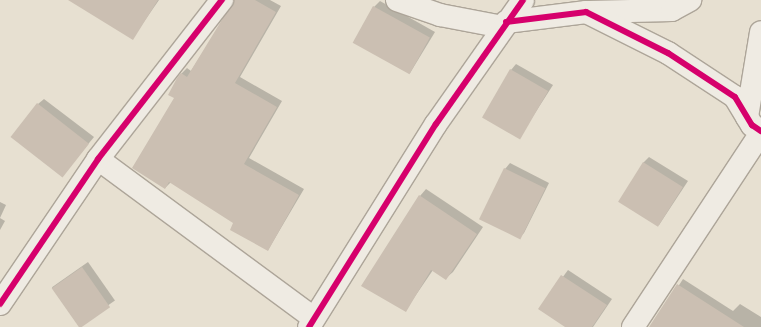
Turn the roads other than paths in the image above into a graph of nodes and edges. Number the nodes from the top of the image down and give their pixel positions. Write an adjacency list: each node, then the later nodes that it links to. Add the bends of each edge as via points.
1 (222, 0): 9 (street)
2 (397, 0): 6 (street, via 440,14)
3 (523, 0): 6 (street)
4 (690, 0): 5 (street, via 672,10)
5 (586, 12): 6 (street); 8 (street, via 668,53 734,97)
6 (504, 25): 11 (street, via 436,124)
7 (761, 32): 8 (street)
8 (756, 127): 12 (street)
9 (98, 158): 10 (street); 11 (street)
10 (0, 304)
11 (312, 323)
12 (633, 327)

